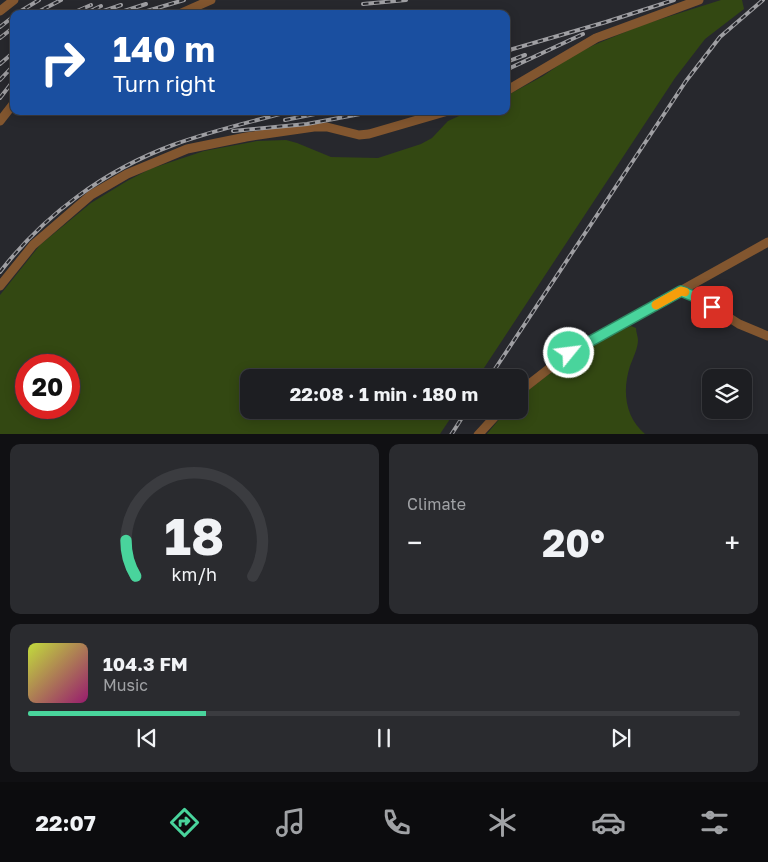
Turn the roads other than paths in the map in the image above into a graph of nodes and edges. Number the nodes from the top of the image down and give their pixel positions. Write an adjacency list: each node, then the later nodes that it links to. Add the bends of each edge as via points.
1 (14, 0): 5 (lane)
2 (210, 0): 4 (lane)
3 (699, 0): 6 (lane, via 596,38)
4 (188, 10)
5 (0, 11)
6 (510, 89)
7 (10, 108): 9 (lane)
8 (434, 115): 11 (lane, via 369,134 314,127 188,149 127,174 91,195 33,245)
9 (0, 121)
10 (768, 242): 12 (lane)
11 (0, 286)
12 (681, 291): 13 (lane, via 739,324); 14 (lane, via 569,353)
13 (768, 336)
14 (528, 385)
15 (492, 419): 16 (lane)
16 (478, 434)

